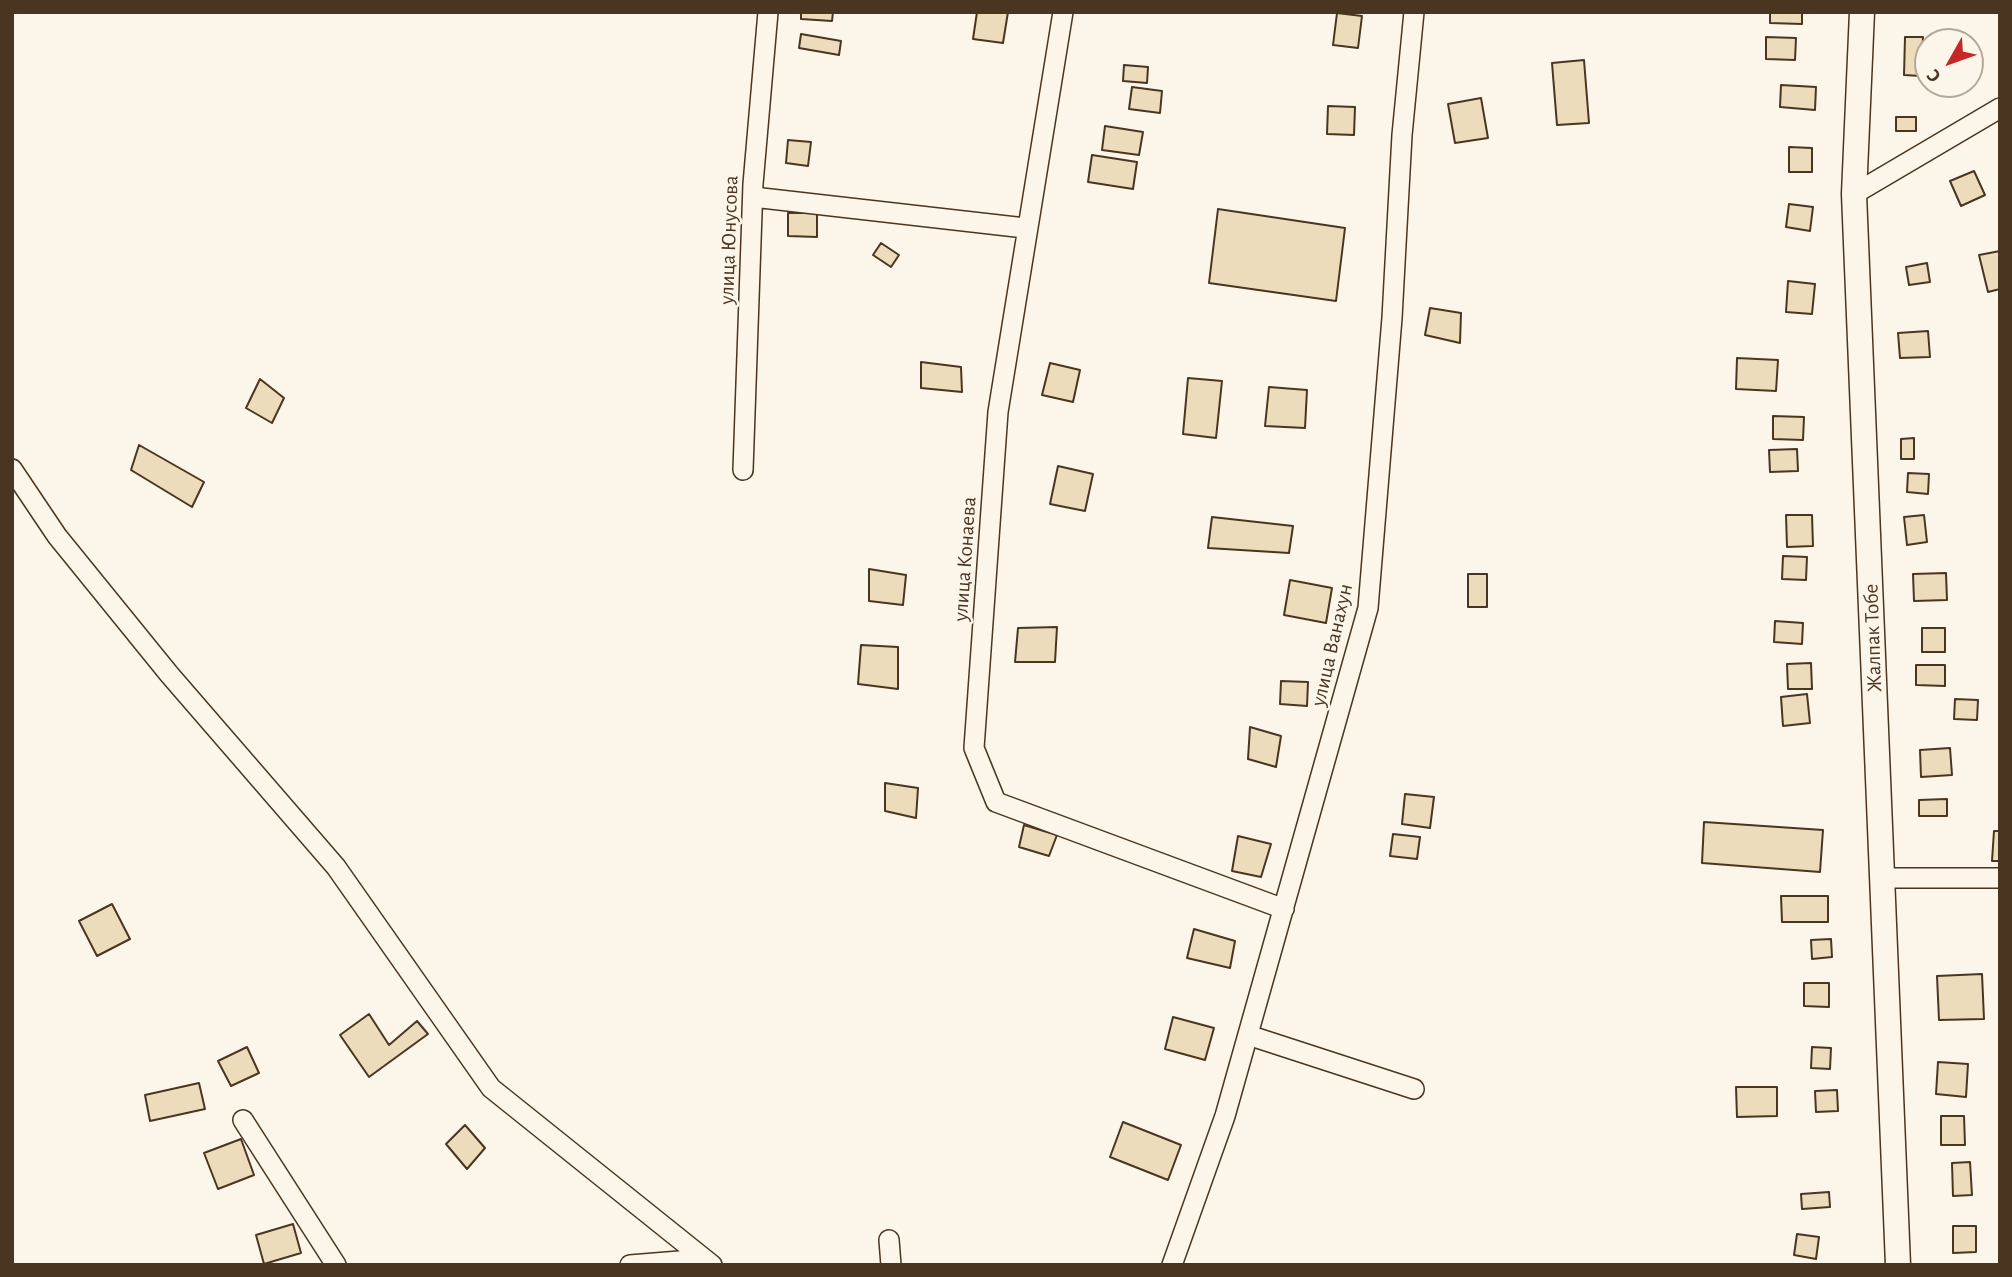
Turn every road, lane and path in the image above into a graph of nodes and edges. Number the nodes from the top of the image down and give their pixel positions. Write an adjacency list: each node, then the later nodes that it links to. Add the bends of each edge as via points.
1 (768, 12): 7 (street, улица Юнусова)
2 (1063, 12): 8 (street, улица Конаева)
3 (1415, 12): 13 (street, улица Ванахун, via 1368,608)
4 (1862, 12): 6 (main road, Жалпак Тобе)
5 (2000, 108): 6 (street)
6 (1854, 194): 11 (main road, Жалпак Тобе)
7 (753, 197): 8 (street); 10 (street, улица Юнусова)
8 (1025, 228): 13 (street, улица Конаева, via 998,412 974,748 996,802)
9 (12, 469): 18 (street, via 57,536 169,674 336,866 491,1088)
10 (743, 470)
11 (1882, 878): 12 (street); 23 (main road, Жалпак Тобе)
12 (2000, 878)
13 (1284, 909): 14 (street, улица Ванахун)
14 (1248, 1035): 15 (street); 22 (street, улица Ванахун, via 1225,1116)
15 (1413, 1089)
16 (243, 1120): 19 (street)
17 (889, 1240): 21 (street)
18 (708, 1262): 20 (street)
19 (336, 1265)
20 (630, 1265)
21 (891, 1265)
22 (1172, 1265)
23 (1898, 1265)

